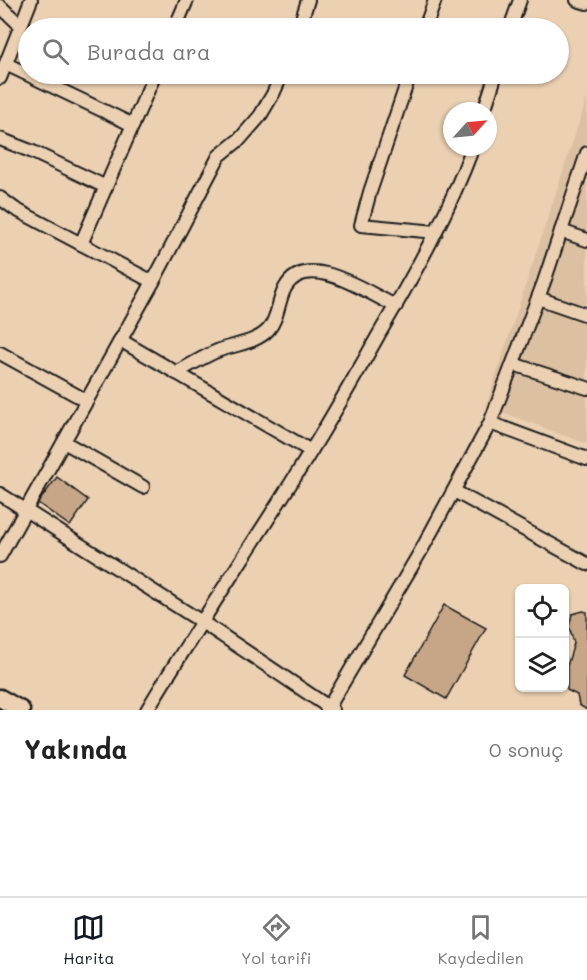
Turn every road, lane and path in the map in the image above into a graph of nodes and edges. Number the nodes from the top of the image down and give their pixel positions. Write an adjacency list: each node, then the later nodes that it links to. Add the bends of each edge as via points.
1 (31, 0): 9 (street)
2 (187, 0): 10 (street)
3 (308, 0): 11 (street)
4 (435, 0): 12 (street)
5 (520, 0): 13 (street)
6 (577, 0): 7 (street)
7 (587, 3)
8 (0, 6): 14 (street)
9 (24, 18)
10 (179, 18)
11 (302, 18)
12 (429, 18)
13 (514, 18)
14 (18, 23)
15 (18, 34): 16 (street)
16 (6, 64): 17 (street); 18 (street)
17 (18, 70)
18 (0, 78)
19 (48, 84): 25 (street)
20 (151, 84): 25 (street)
21 (278, 84): 36 (street, via 260,116 219,156)
22 (407, 84): 33 (street, via 361,225)
23 (493, 84): 24 (street)
24 (487, 102)
25 (133, 125): 30 (street)
26 (0, 139): 30 (street)
27 (587, 153): 29 (street)
28 (469, 156): 33 (street)
29 (584, 170): 32 (street)
30 (106, 187): 35 (street)
31 (0, 198): 35 (street)
32 (561, 231): 34 (street); 37 (street)
33 (436, 232): 38 (street)
34 (587, 240)
35 (81, 244): 36 (street)
36 (153, 282): 40 (street)
37 (538, 298): 39 (street); 42 (street)
38 (396, 306): 43 (street, via 343,278 308,272 296,276 286,286 274,319 260,337 215,352); 48 (street)
39 (587, 315)
40 (120, 340): 43 (street); 45 (street)
41 (0, 353): 45 (street)
42 (513, 364): 44 (street); 46 (street)
43 (176, 373): 48 (street)
44 (587, 388)
45 (87, 401): 47 (street)
46 (490, 423): 49 (street); 51 (street)
47 (63, 442): 50 (street); 53 (street)
48 (311, 451): 56 (street)
49 (587, 459)
50 (143, 487)
51 (454, 491): 55 (street); 58 (street)
52 (0, 494): 53 (street)
53 (26, 509): 54 (street); 56 (street)
54 (0, 556)
55 (587, 564)
56 (201, 622): 58 (street); 60 (street)
57 (0, 698): 59 (main road)
58 (330, 709)
59 (21, 710)
60 (147, 710)

